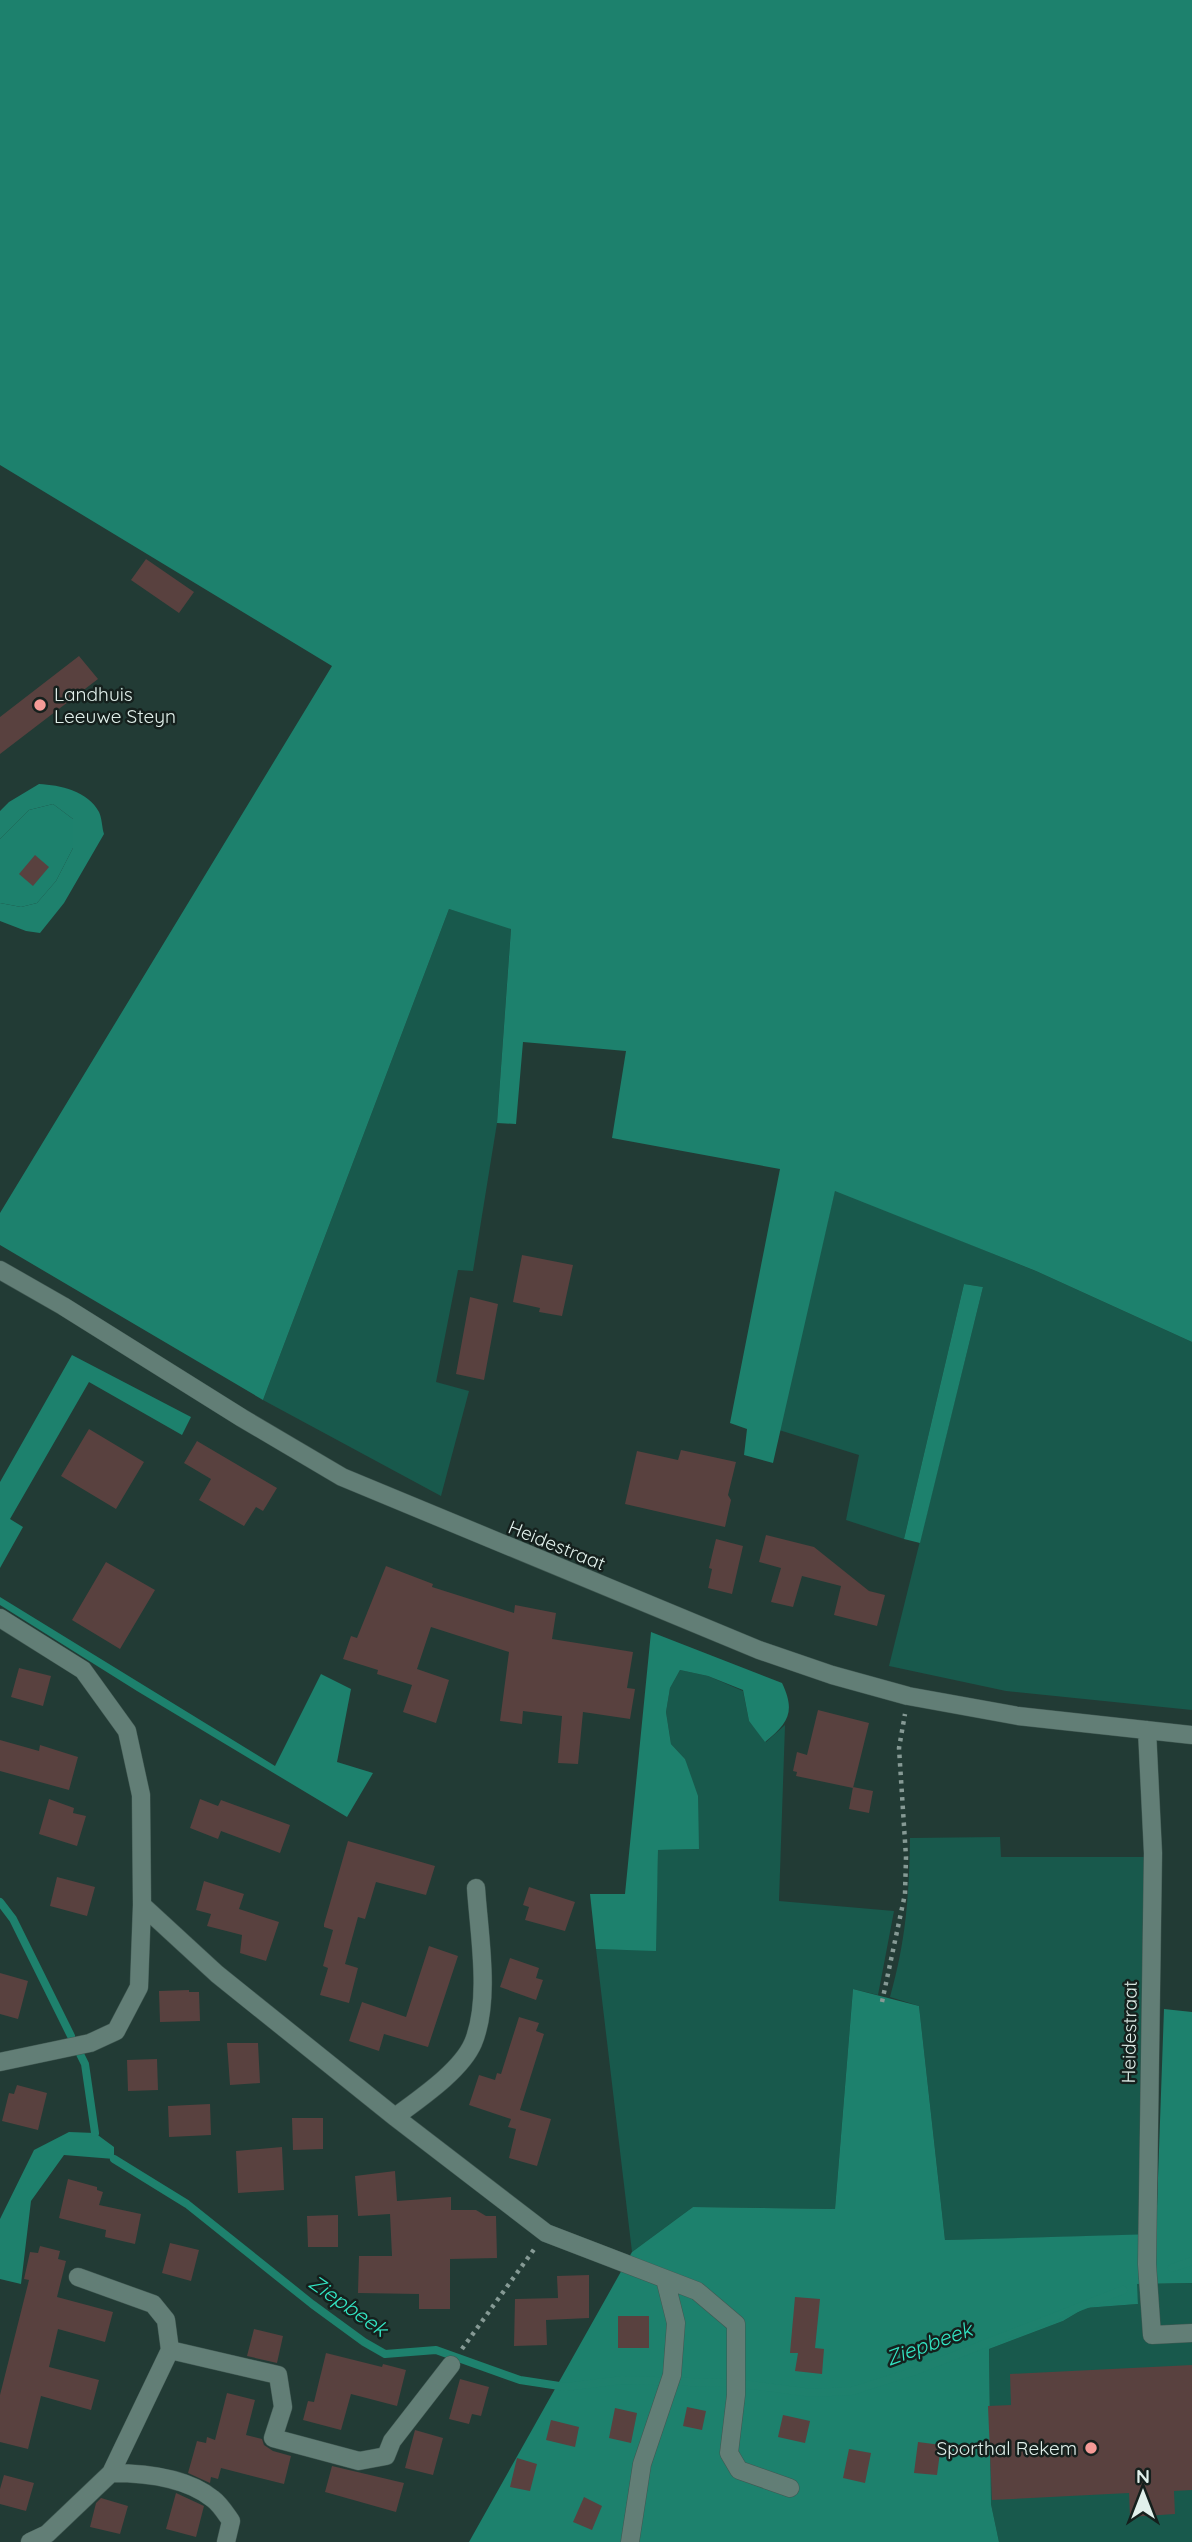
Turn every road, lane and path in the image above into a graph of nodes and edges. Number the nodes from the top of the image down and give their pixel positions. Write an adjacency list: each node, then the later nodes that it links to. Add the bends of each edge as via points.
1 (0, 1270): 3 (street, Heidestraat, via 342,1477 759,1650)
2 (0, 1618): 7 (street, via 83,1670 127,1731 141,1795)
3 (908, 1696): 4 (street, Heidestraat, via 1018,1716); 8 (path, via 899,1748 905,1894)
4 (1147, 1730): 5 (street, Heidestraat); 14 (street, Heidestraat, via 1153,1853 1147,2264 1153,2335)
5 (1192, 1735)
6 (476, 1888): 10 (street, via 481,1980 480,2014 472,2045 444,2081)
7 (142, 1905): 9 (street, via 139,1987 116,2032 90,2043); 10 (street, via 217,1974)
8 (882, 2002)
9 (0, 2062)
10 (395, 2117): 11 (street)
11 (546, 2233): 13 (street); 16 (path)
12 (78, 2277): 15 (street, via 153,2304 166,2320)
13 (665, 2279): 18 (street, via 697,2291 736,2324 736,2395 729,2454 739,2470); 21 (street, via 676,2323 671,2382 642,2464)
14 (1192, 2333)
15 (170, 2350): 16 (street, via 278,2375 283,2406 273,2438 359,2461 386,2456 392,2441); 17 (street)
16 (450, 2365)
17 (111, 2473): 19 (street, via 47,2534); 20 (street, via 147,2473 214,2499 231,2521)
18 (790, 2488)
19 (30, 2542)
20 (226, 2542)
21 (630, 2542)

